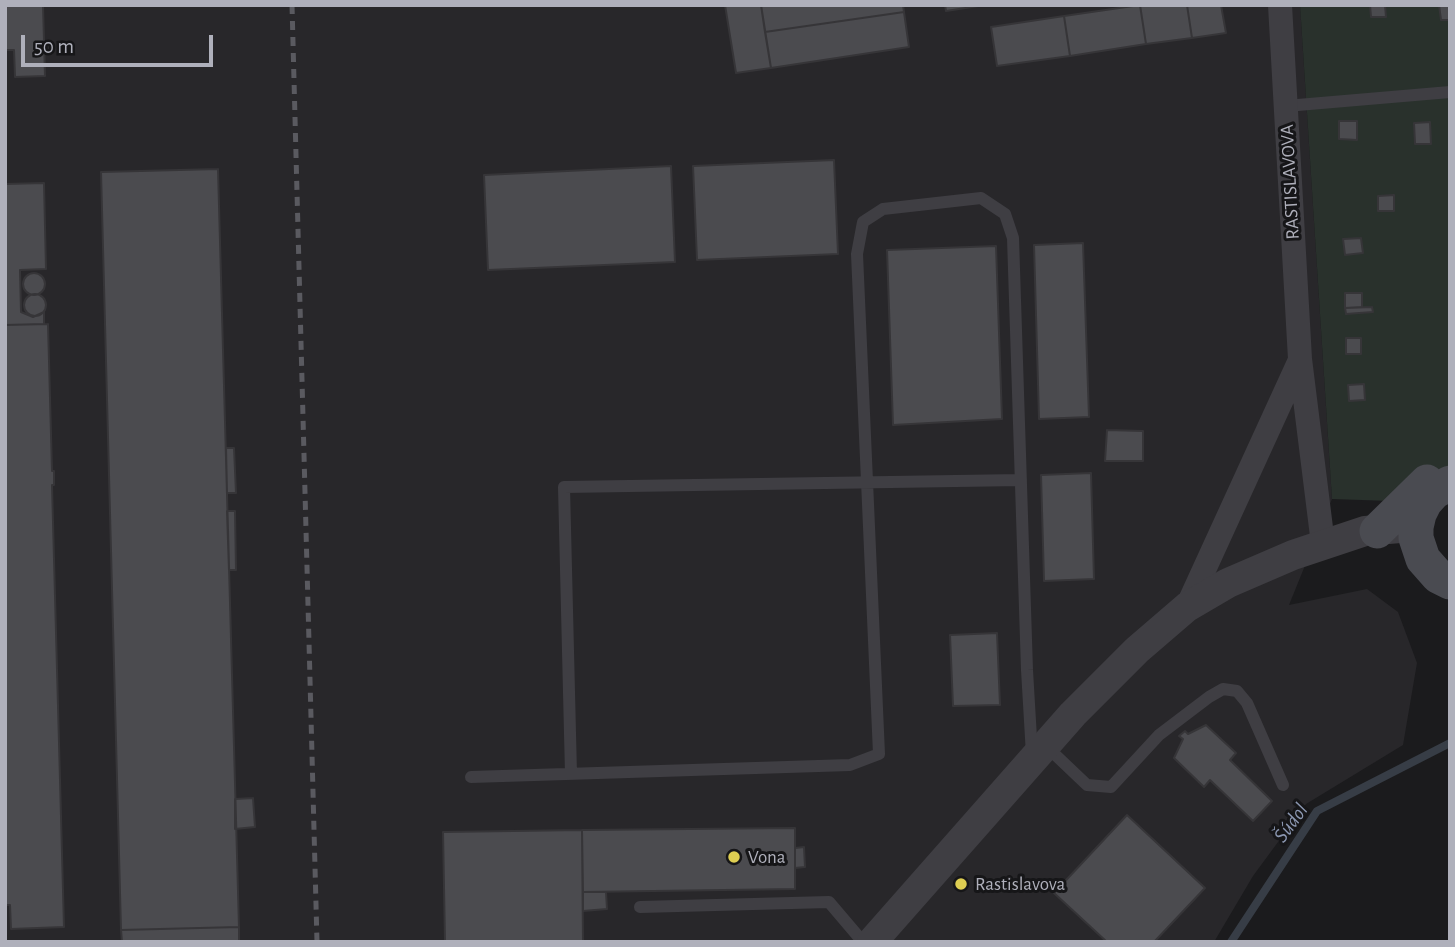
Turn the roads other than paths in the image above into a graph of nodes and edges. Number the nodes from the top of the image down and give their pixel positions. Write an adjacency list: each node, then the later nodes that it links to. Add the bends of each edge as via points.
1 (1280, 5): 3 (street, RASTISLAVOVA)
2 (1450, 92): 3 (lane)
3 (1286, 106): 4 (street, RASTISLAVOVA)
4 (1300, 359): 11 (street, RASTISLAVOVA); 13 (street, RASTISLAVOVA)
5 (1450, 460): 10 (main road)
6 (1021, 480): 7 (lane); 7 (lane, via 1013,239 1005,214 981,198 883,209 863,222 857,254); 14 (lane)
7 (867, 482): 15 (lane, via 879,754 850,765); 15 (lane, via 564,487)
8 (1450, 483): 9 (main road, via 1425,502)
9 (1416, 527): 10 (street); 12 (main road, via 1423,559)
10 (1377, 531): 11 (street)
11 (1323, 544): 13 (street, via 1228,583)
12 (1450, 582)
13 (1188, 607): 14 (street, via 1137,650)
14 (1038, 752): 17 (lane, via 1087,785 1111,787 1159,735 1223,689 1237,691 1247,704); 20 (street)
15 (571, 774): 16 (lane)
16 (471, 777)
17 (1283, 785)
18 (640, 907): 19 (lane, via 829,902)
19 (863, 942)
20 (872, 942)

